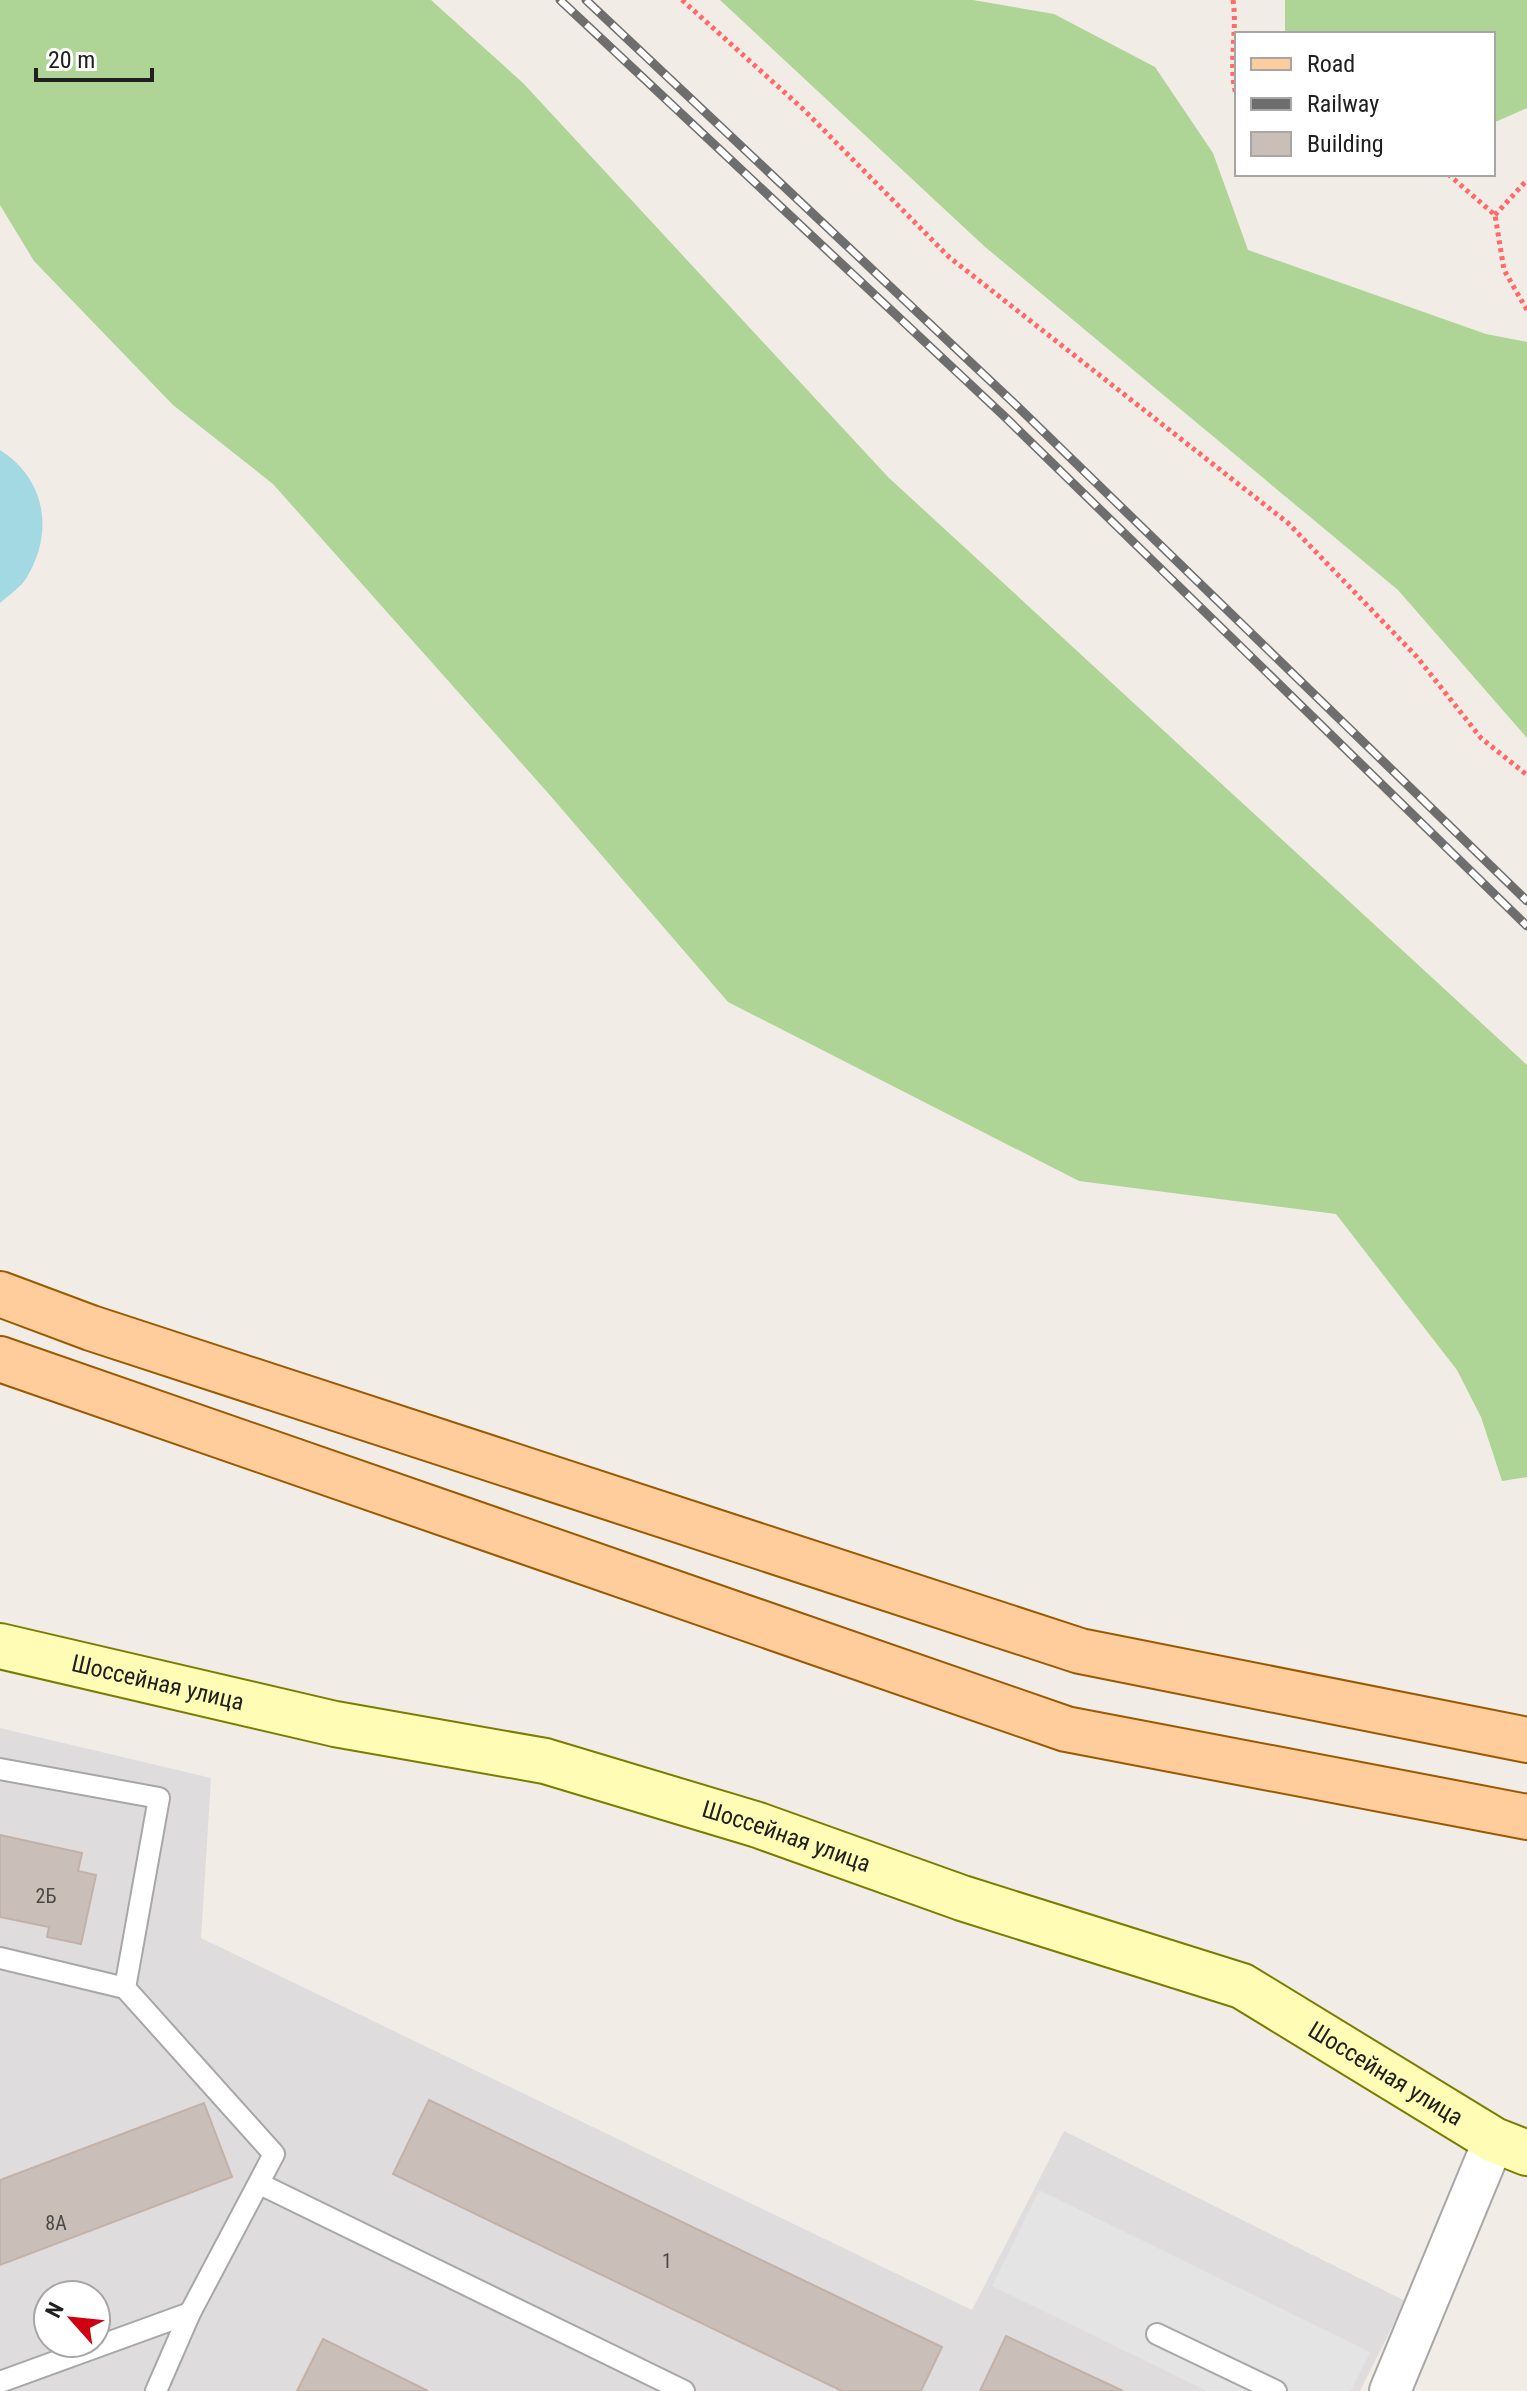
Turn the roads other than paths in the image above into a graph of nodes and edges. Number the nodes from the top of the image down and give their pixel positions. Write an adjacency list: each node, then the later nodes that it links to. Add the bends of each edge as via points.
1 (0, 1294): 4 (main road, via 1080,1651)
2 (0, 1359): 6 (main road, via 1066,1729)
3 (0, 1646): 9 (main road, Шоссейная улица, via 335,1724 545,1761 758,1825 962,1898 1242,1986)
4 (1527, 1740)
5 (0, 1769): 8 (lane, via 159,1798)
6 (1527, 1817)
7 (0, 1958): 8 (lane)
8 (125, 1988): 10 (lane, via 274,2154)
9 (1511, 2147): 17 (street)
10 (260, 2184): 11 (lane); 15 (lane)
11 (190, 2313): 13 (lane); 14 (lane)
12 (1157, 2334): 16 (lane)
13 (0, 2382)
14 (156, 2391)
15 (684, 2391)
16 (1276, 2391)
17 (1390, 2391)

